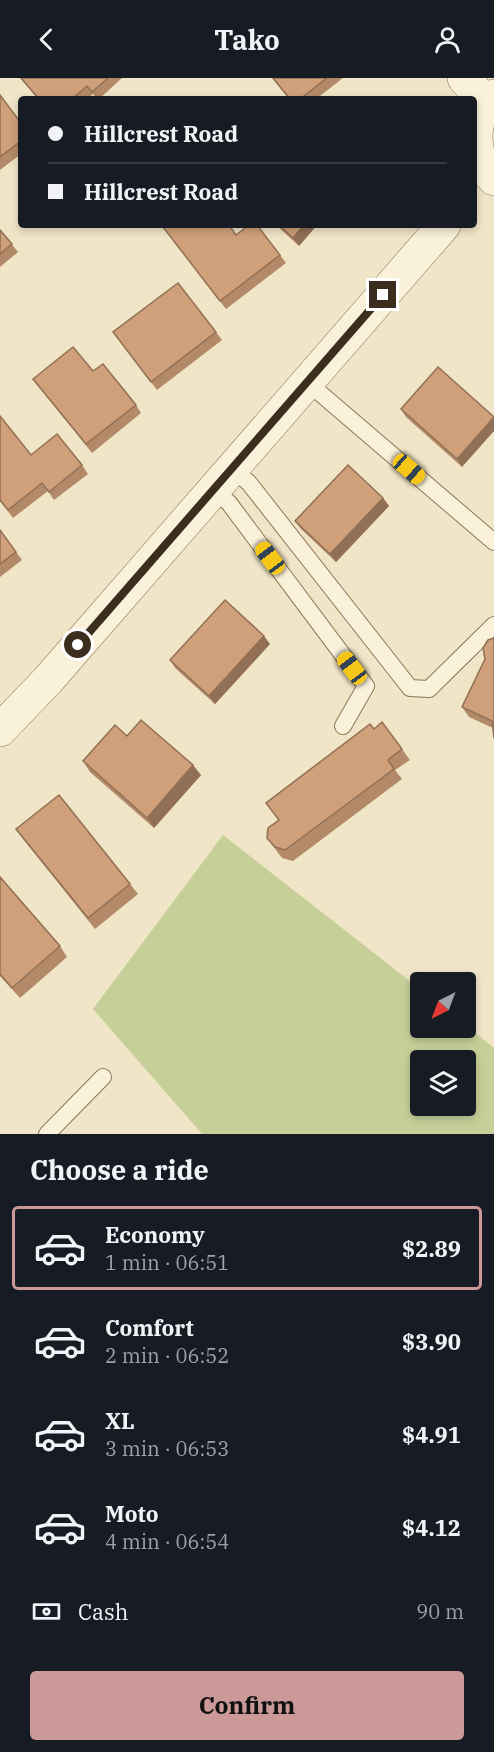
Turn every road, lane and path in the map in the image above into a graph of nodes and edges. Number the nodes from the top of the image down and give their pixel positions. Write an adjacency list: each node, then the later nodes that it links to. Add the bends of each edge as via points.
1 (464, 78): 2 (street)
2 (490, 99): 3 (street)
3 (477, 132)
4 (477, 144): 5 (street)
5 (485, 180)
6 (441, 228): 7 (street)
7 (307, 382): 8 (street); 9 (lane)
8 (223, 478): 10 (lane, via 249,483 410,688 429,689); 11 (lane, via 230,503 366,686); 12 (street)
9 (494, 542)
10 (494, 625)
11 (343, 726)
12 (0, 730)
13 (103, 1077): 14 (lane)
14 (54, 1132)

